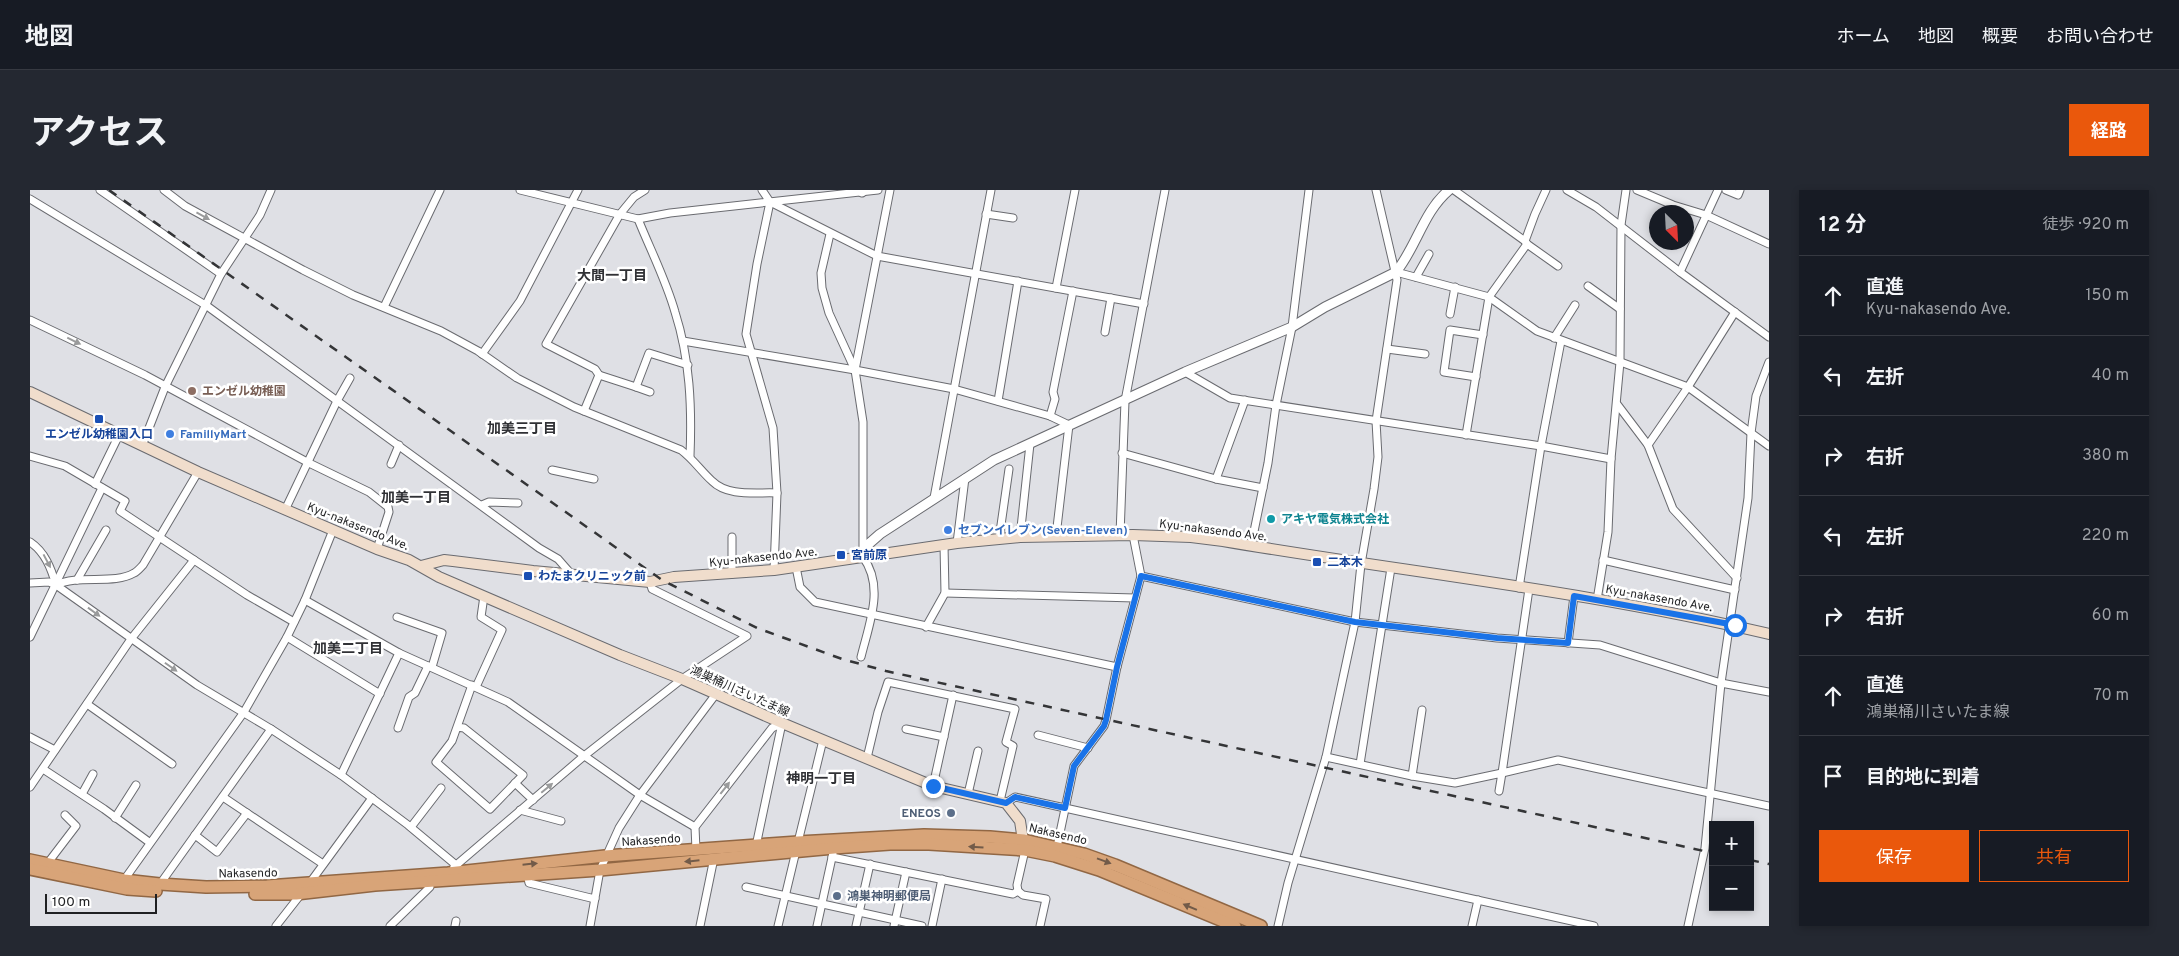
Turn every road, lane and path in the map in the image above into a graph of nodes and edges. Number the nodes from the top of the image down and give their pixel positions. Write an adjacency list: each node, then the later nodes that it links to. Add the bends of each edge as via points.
1 (100, 190): 46 (street)
2 (164, 190): 38 (street, one-way to 38, via 185,206)
3 (272, 190): 38 (street)
4 (440, 190): 59 (street)
5 (520, 190): 29 (street)
6 (578, 190): 29 (street)
7 (645, 190): 31 (street, via 634,197)
8 (762, 190): 30 (street)
9 (878, 190): 25 (street)
10 (890, 190): 42 (street)
11 (991, 190): 32 (street)
12 (1075, 190): 52 (street)
13 (1165, 190): 56 (street)
14 (1309, 190): 64 (street)
15 (1376, 190): 44 (street)
16 (1449, 190): 27 (street)
17 (1454, 190): 39 (street)
18 (1546, 190): 39 (street)
19 (1567, 190): 36 (street)
20 (1626, 190): 36 (street)
21 (1637, 190): 26 (street)
22 (1718, 190): 33 (street)
23 (1726, 190): 24 (street, via 1738,195)
24 (1740, 190)
25 (862, 191): 30 (street)
26 (1651, 193): 33 (street, via 1673,205)
27 (1442, 194): 44 (street)
28 (30, 199): 58 (street)
29 (571, 202): 31 (street); 72 (street, via 520,301)
30 (770, 202): 35 (street); 37 (street); 71 (street, via 746,334)
31 (620, 214): 35 (street); 79 (street, via 546,344 595,369)
32 (986, 214): 34 (street); 47 (street)
33 (1706, 215): 40 (street); 45 (street)
34 (1013, 218)
35 (638, 219): 69 (street, via 675,309)
36 (1621, 225): 45 (street); 60 (street)
37 (830, 234): 42 (street); 77 (street, via 821,273 822,288 829,313)
38 (244, 239): 46 (street); 59 (street, via 353,295)
39 (1526, 243): 43 (street); 54 (street)
40 (1769, 244)
41 (1429, 254): 48 (street)
42 (877, 256): 47 (street); 77 (street)
43 (1558, 266)
44 (1396, 272): 48 (street); 64 (street); 70 (street)
45 (1680, 272): 61 (street)
46 (222, 274): 58 (street)
47 (974, 274): 49 (street); 85 (street)
48 (1416, 277): 51 (street)
49 (1018, 281): 52 (street); 91 (street)
50 (1588, 286): 60 (street)
51 (1454, 287): 54 (street); 62 (street)
52 (1056, 288): 53 (street)
53 (1073, 291): 55 (street); 95 (street)
54 (1489, 297): 66 (street); 68 (street, via 1537,330)
55 (1111, 298): 56 (street); 65 (street)
56 (1144, 304): 90 (street)
57 (1575, 305): 68 (street)
58 (207, 306): 82 (street); 89 (street)
59 (384, 307): 72 (street, via 440,331)
60 (1620, 309): 74 (street)
61 (1735, 312): 67 (street); 84 (street)
62 (1450, 314)
63 (30, 320): 82 (street, one-way to 82)
64 (1292, 327): 78 (street); 93 (street)
65 (1105, 332)
66 (1483, 335): 80 (street); 80 (street, via 1450,330 1444,372)
67 (1769, 337)
68 (1558, 339): 74 (street); 105 (street)
69 (683, 341): 71 (street); 76 (street)
70 (1386, 349): 73 (street); 96 (street)
71 (753, 353): 77 (street); 121 (street, via 773,428)
72 (482, 354): 94 (street, via 524,382)
73 (1425, 354)
74 (1620, 362): 84 (street); 92 (street)
75 (1769, 362): 98 (street, via 1756,396)
76 (688, 365): 83 (street, via 649,353); 109 (street)
77 (855, 370): 85 (street); 140 (street, via 863,422)
78 (1186, 372): 88 (street, via 1230,398); 90 (street)
79 (599, 375): 83 (street); 94 (street)
80 (1476, 377): 100 (street)
81 (350, 378): 89 (street)
82 (165, 387): 104 (street); 111 (street)
83 (636, 387): 87 (street)
84 (1688, 387): 98 (street); 103 (street)
85 (954, 389): 91 (street); 122 (street)
86 (30, 392): 99 (main road, Kyu-nakasendo Ave.)
87 (650, 392)
88 (1245, 400): 93 (street); 118 (street)
89 (337, 401): 102 (street); 111 (street)
90 (1125, 401): 97 (street); 107 (street)
91 (998, 402): 95 (street)
92 (1617, 404): 103 (street); 110 (street)
93 (1276, 405): 96 (street); 120 (street)
94 (584, 411): 109 (street)
95 (1050, 416): 97 (street)
96 (1376, 421): 100 (street); 143 (street, via 1378,457)
97 (1069, 425): 101 (street); 130 (street)
98 (1751, 433): 106 (street); 151 (street, via 1748,498)
99 (119, 435): 104 (main road, Kyu-nakasendo Ave.); 119 (street)
100 (1466, 435): 105 (street)
101 (1030, 444): 116 (street, via 994,460); 132 (street)
102 (399, 445): 112 (street); 124 (street)
103 (1648, 445): 151 (street, via 1673,509)
104 (142, 446): 115 (main road, Kyu-nakasendo Ave.)
105 (1541, 446): 110 (street); 156 (street)
106 (1769, 446)
107 (1122, 453): 118 (street); 128 (street)
108 (30, 456): 119 (street, via 65,466)
109 (690, 456): 121 (street, via 713,482 723,488 747,493)
110 (1611, 459): 142 (street, via 1608,532)
111 (309, 463): 125 (street); 139 (street, via 369,492 388,507)
112 (391, 464)
113 (1009, 469): 134 (street)
114 (552, 470): 117 (street)
115 (198, 472): 125 (main road, Kyu-nakasendo Ave.); 131 (street)
116 (965, 478): 122 (street); 136 (street)
117 (594, 479)
118 (1216, 479): 120 (street)
119 (98, 486): 131 (street, via 125,501 120,511); 155 (street)
120 (1263, 488): 138 (street)
121 (777, 493): 147 (street)
122 (934, 498): 140 (street, via 880,534)
123 (518, 502): 124 (street)
124 (482, 505): 149 (street, via 558,559)
125 (285, 510): 127 (main road, Kyu-nakasendo Ave.)
126 (106, 530): 152 (street)
127 (333, 530): 139 (main road, Kyu-nakasendo Ave.); 162 (street)
128 (1120, 535): 129 (main road, Kyu-nakasendo Ave.); 130 (main road, Kyu-nakasendo Ave.)
129 (1133, 535): 138 (main road, Kyu-nakasendo Ave., via 1191,537); 150 (street)
130 (1056, 536): 132 (main road, Kyu-nakasendo Ave.)
131 (159, 537): 141 (street); 152 (street, via 134,574)
132 (1020, 537): 134 (main road, Kyu-nakasendo Ave.)
133 (732, 538): 148 (street)
134 (999, 539): 136 (main road, Kyu-nakasendo Ave.)
135 (30, 542): 155 (street, one-way to 155, via 40,548)
136 (957, 543): 137 (main road, Kyu-nakasendo Ave.)
137 (944, 545): 140 (main road, Kyu-nakasendo Ave.); 158 (street)
138 (1251, 546): 143 (main road, Kyu-nakasendo Ave.)
139 (377, 549): 144 (main road, Kyu-nakasendo Ave.)
140 (864, 552): 145 (main road, Kyu-nakasendo Ave.); 164 (street, via 876,592)
141 (194, 560): 166 (street); 174 (street)
142 (1603, 560): 157 (street); 163 (street)
143 (1361, 564): 146 (main road, Kyu-nakasendo Ave.); 167 (street)
144 (421, 566): 149 (main road, Kyu-nakasendo Ave., via 444,560); 159 (main road, 鴻巣桶川さいたま線)
145 (796, 567): 147 (main road, Kyu-nakasendo Ave.); 164 (street, via 800,587 815,602)
146 (1391, 568): 156 (main road, Kyu-nakasendo Ave.); 169 (street)
147 (774, 570): 148 (main road, Kyu-nakasendo Ave.)
148 (732, 574): 153 (main road, Kyu-nakasendo Ave., via 674,577)
149 (572, 575): 153 (main road, Kyu-nakasendo Ave.)
150 (1141, 576): 161 (street); 167 (street)
151 (1737, 578): 157 (street)
152 (77, 580): 155 (street)
153 (650, 582): 181 (street, via 652,589 747,636)
154 (30, 583): 155 (street, via 50,582)
155 (56, 585): 172 (street); 174 (street, one-way to 174)
156 (1524, 588): 160 (main road, Kyu-nakasendo Ave.); 175 (street)
157 (1735, 590): 168 (street)
158 (945, 593): 161 (street); 170 (street)
159 (484, 596): 181 (main road, 鴻巣桶川さいたま線); 183 (street, via 481,617 502,630)
160 (1574, 596): 163 (main road, Kyu-nakasendo Ave.); 176 (street)
161 (1135, 598): 180 (street)
162 (306, 600): 166 (street); 177 (street)
163 (1597, 600): 168 (main road, Kyu-nakasendo Ave.)
164 (871, 615): 170 (street); 178 (street)
165 (397, 617): 179 (street, via 442,632)
166 (294, 622): 173 (street)
167 (1355, 622): 169 (street); 204 (street)
168 (1728, 624): 171 (main road, Kyu-nakasendo Ave.); 182 (street)
169 (1383, 625): 175 (street); 207 (street)
170 (926, 627): 180 (street)
171 (1769, 634)
172 (30, 636)
173 (287, 637): 185 (street); 190 (street)
174 (131, 639): 188 (street); 190 (street, one-way to 190, via 197,685)
175 (1522, 640): 176 (street); 209 (street)
176 (1568, 643): 182 (street, via 1600,645)
177 (399, 653): 179 (street); 185 (street)
178 (861, 657)
179 (430, 667): 183 (street); 193 (street, via 415,693 409,697)
180 (1117, 667): 200 (street, via 1106,720)
181 (682, 679): 186 (main road, 鴻巣桶川さいたま線); 203 (street)
182 (1721, 683): 184 (street); 221 (street)
183 (474, 686): 192 (street); 203 (street, via 508,702)
184 (1769, 692)
185 (380, 694): 211 (street)
186 (716, 694): 191 (main road, 鴻巣桶川さいたま線); 222 (street)
187 (953, 695): 198 (street); 205 (street, via 888,682); 226 (street, via 1015,709 1006,742 1013,746)
188 (87, 704): 201 (street); 206 (street)
189 (1422, 710): 212 (street)
190 (244, 712): 194 (street); 237 (street)
191 (782, 723): 199 (main road, 鴻巣桶川さいたま線); 235 (street, one-way to 191, via 772,728); 239 (street)
192 (457, 726): 213 (street, via 464,728 522,775); 213 (street, via 452,741 436,762 490,809)
193 (398, 728)
194 (271, 729): 211 (street); 223 (street)
195 (906, 729): 198 (street)
196 (1038, 735): 200 (street)
197 (30, 737): 201 (street)
198 (944, 737): 215 (street)
199 (823, 740): 205 (main road, 鴻巣桶川さいたま線); 240 (street)
200 (1088, 748): 228 (street, via 1074,766)
201 (55, 750): 208 (street)
202 (978, 751): 220 (street)
203 (584, 756): 222 (street); 225 (street, one-way to 203)
204 (1326, 757): 207 (street); 246 (street)
205 (867, 758): 215 (main road, 鴻巣桶川さいたま線)
206 (172, 764)
207 (1360, 764): 212 (street)
208 (43, 769): 216 (street); 219 (street)
209 (1502, 773): 212 (street, via 1455,783); 218 (street); 221 (street, via 1558,760)
210 (94, 774): 219 (street)
211 (341, 775): 224 (street)
212 (1412, 776)
213 (515, 783): 225 (street)
214 (136, 785): 232 (street)
215 (933, 786): 220 (main road, 鴻巣桶川さいたま線)
216 (30, 787)
217 (441, 788): 234 (street)
218 (1499, 791)
219 (82, 794): 232 (street)
220 (968, 794): 226 (main road, 鴻巣桶川さいたま線)
221 (1710, 794): 227 (street); 285 (street, via 1705,848)
222 (640, 795): 235 (street); 244 (street)
223 (223, 797): 230 (street); 236 (street)
224 (372, 798): 234 (street); 249 (street)
225 (533, 800): 229 (street)
226 (1003, 802): 228 (street, via 1015,797); 238 (main road, via 1020,821)
227 (1769, 806)
228 (1065, 808): 241 (street); 246 (street)
229 (520, 810): 233 (street); 252 (street)
230 (247, 813): 236 (street, via 217,852); 249 (street)
231 (65, 815): 248 (street, via 76,826)
232 (116, 818): 237 (street)
233 (561, 820)
234 (411, 826): 252 (street)
235 (696, 827): 242 (street)
236 (195, 835): 259 (street)
237 (149, 842): 257 (street)
238 (1024, 845): 240 (highway, Nakasendo, via 924,835); 241 (highway, Nakasendo); 243 (highway, Nakasendo, one-way to 243, via 890,844); 262 (street); 280 (highway, Nakasendo, one-way to 238, via 1099,870)
239 (756, 846): 240 (highway, Nakasendo); 242 (highway, Nakasendo)
240 (797, 847): 243 (highway, Nakasendo); 245 (highway, Nakasendo); 264 (street)
241 (1057, 847): 281 (highway, Nakasendo, one-way to 281, via 1115,865)
242 (696, 850): 244 (highway, Nakasendo)
243 (833, 853): 250 (street); 267 (street)
244 (605, 856): 252 (highway, Nakasendo, one-way to 244); 253 (street)
245 (714, 858): 253 (highway, Nakasendo, one-way to 253); 273 (street)
246 (1296, 859): 266 (street); 282 (street)
247 (30, 860): 248 (highway, Nakasendo)
248 (47, 864): 257 (highway, Nakasendo)
249 (323, 864): 260 (street)
250 (870, 864): 254 (street); 268 (street)
251 (30, 869): 263 (highway, Nakasendo, via 127,889 192,894)
252 (452, 869): 260 (highway, Nakasendo)
253 (600, 870): 255 (highway, Nakasendo); 265 (street)
254 (906, 872): 256 (street); 269 (street)
255 (527, 874): 258 (highway, Nakasendo); 265 (street, via 529,882)
256 (942, 879): 262 (street, via 1013,894); 278 (street)
257 (124, 880): 259 (highway, Nakasendo)
258 (429, 882): 263 (highway, Nakasendo); 271 (street, via 430,887)
259 (160, 884): 260 (highway, Nakasendo, via 206,887)
260 (309, 884)
261 (746, 887): 264 (street)
262 (1018, 891): 279 (street, via 1046,900)
263 (301, 894): 270 (street)
264 (785, 895): 267 (street); 274 (street)
265 (595, 899): 272 (street)
266 (1478, 900): 283 (street); 284 (street)
267 (822, 903): 268 (street); 275 (street)
268 (860, 912): 269 (street); 276 (street)
269 (895, 923): 277 (street)
270 (281, 924)
271 (390, 926)
272 (590, 926)
273 (700, 926)
274 (778, 926)
275 (817, 926)
276 (856, 926)
277 (922, 926)
278 (932, 926)
279 (1040, 926)
280 (1234, 926)
281 (1261, 926)
282 (1278, 926)
283 (1472, 926)
284 (1594, 926)
285 (1688, 926)

